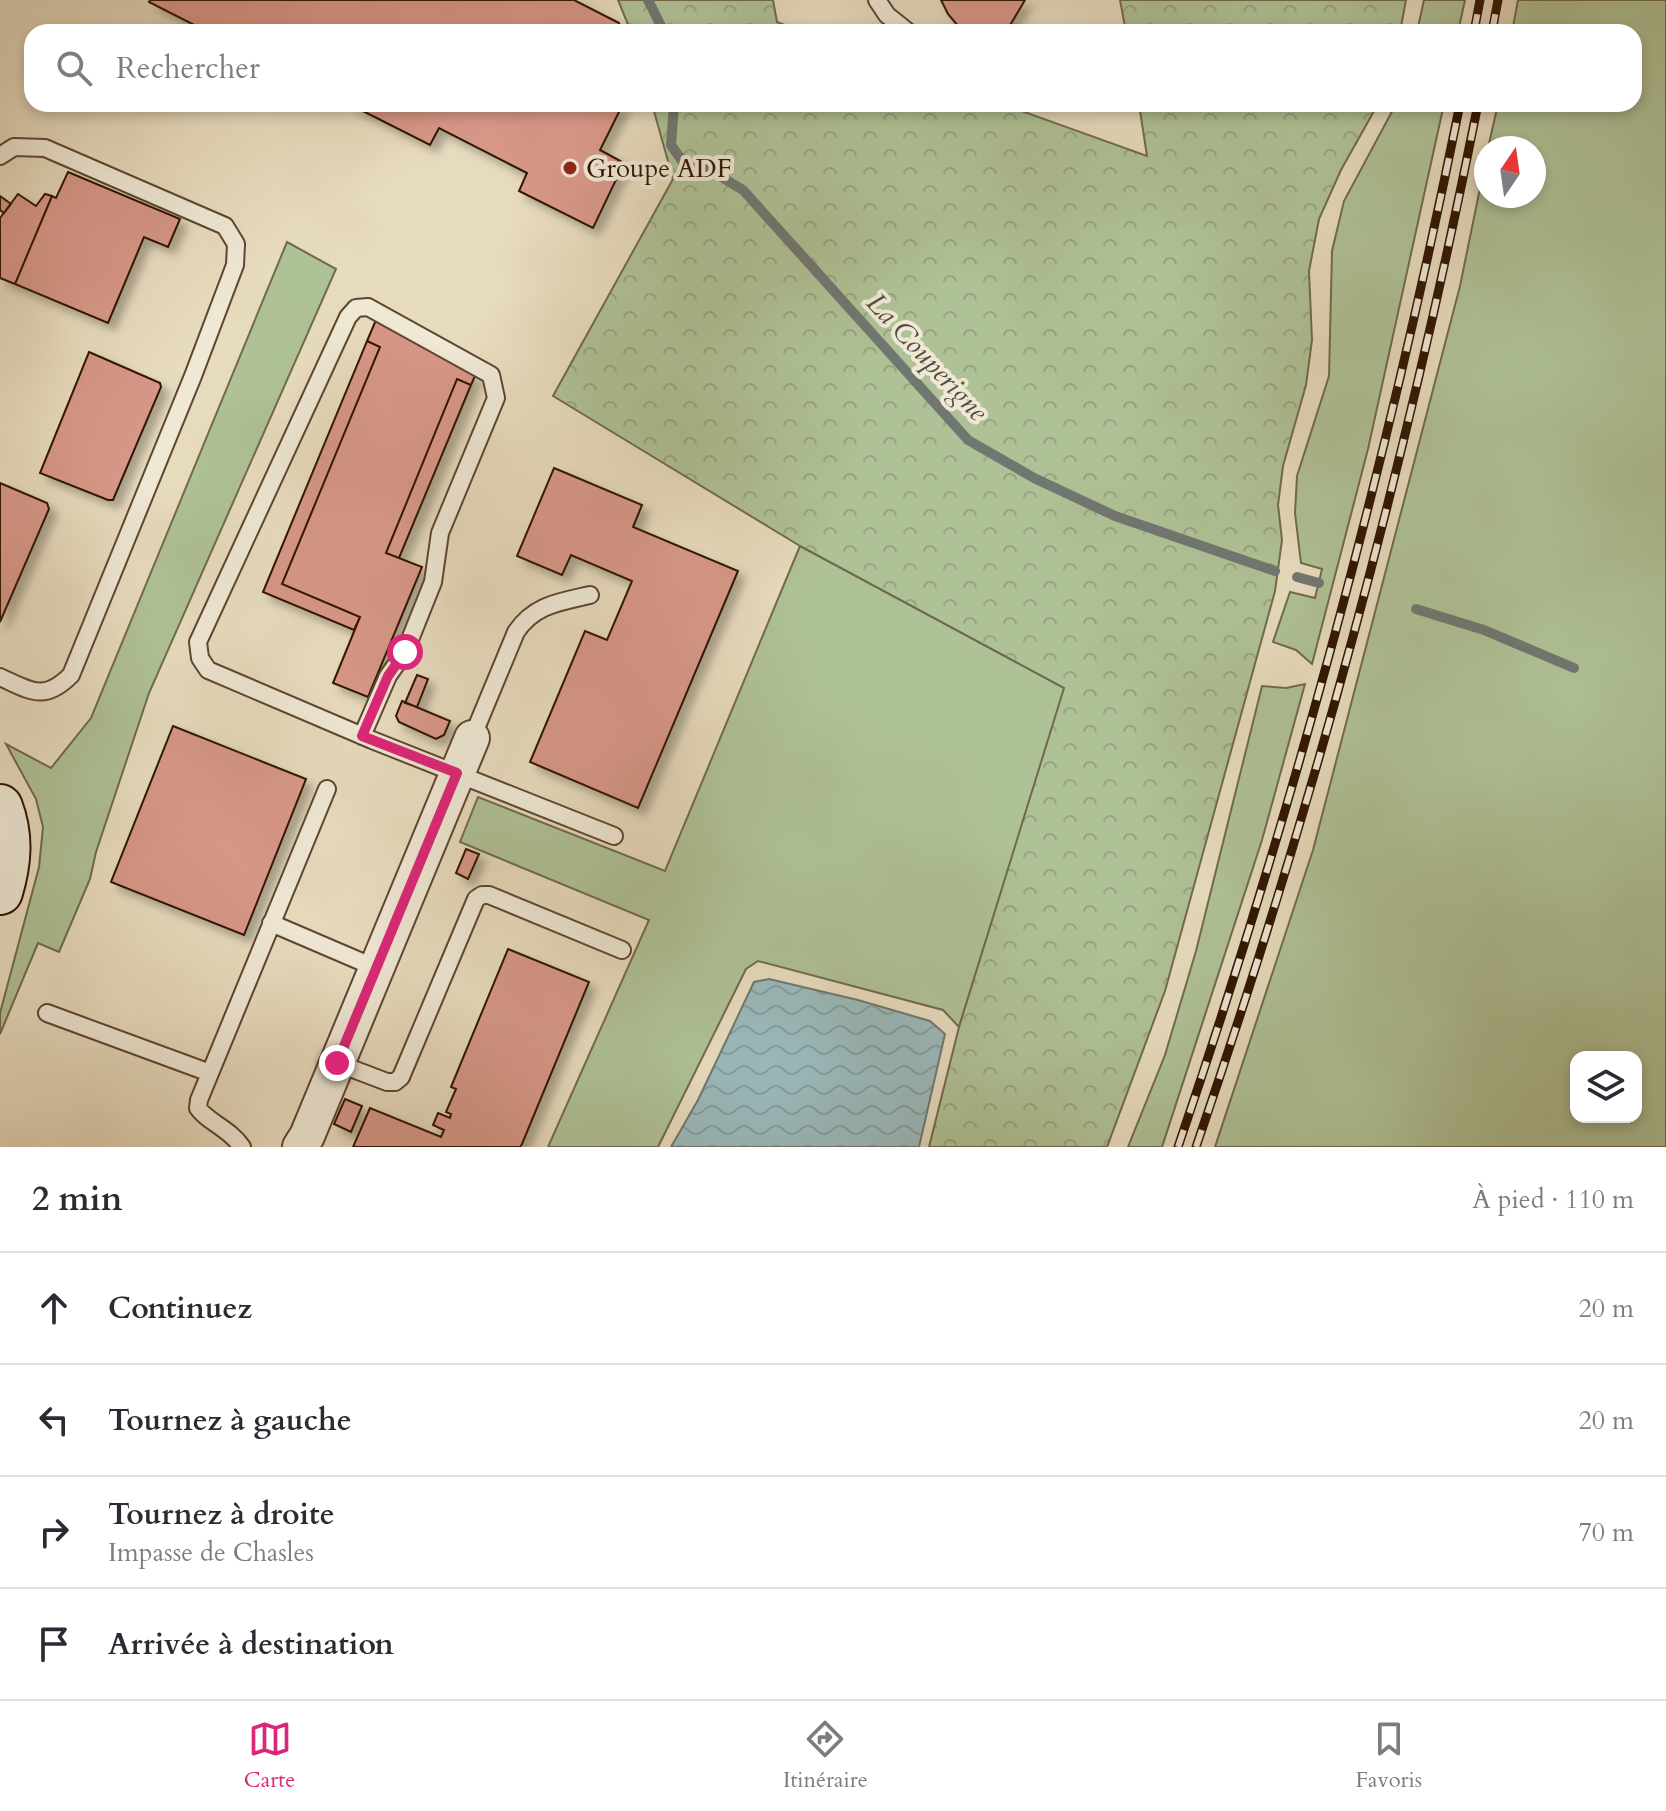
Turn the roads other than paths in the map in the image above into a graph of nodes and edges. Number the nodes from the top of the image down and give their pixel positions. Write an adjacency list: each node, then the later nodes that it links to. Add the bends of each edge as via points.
1 (877, 0): 2 (lane)
2 (898, 24)
3 (0, 156): 5 (lane, via 14,147 45,148 225,226 236,244 235,265 193,376 71,675 49,692 35,692)
4 (590, 595): 7 (lane, via 542,607 525,618)
5 (0, 677)
6 (362, 736): 6 (lane, via 208,670 198,642 348,317 356,308 368,307 491,375 496,398 440,533 433,582); 8 (lane)
7 (472, 738): 8 (street)
8 (457, 773): 11 (lane); 15 (street)
9 (327, 789): 13 (lane)
10 (0, 807): 12 (street, via 8,846)
11 (614, 836)
12 (0, 892)
13 (271, 923): 15 (lane); 18 (lane)
14 (622, 950): 17 (lane, via 482,895 401,1077 387,1082)
15 (376, 968): 17 (street)
16 (47, 1013): 18 (lane)
17 (337, 1063): 20 (street)
18 (210, 1073): 19 (lane, via 198,1108)
19 (242, 1147)
20 (300, 1147)

